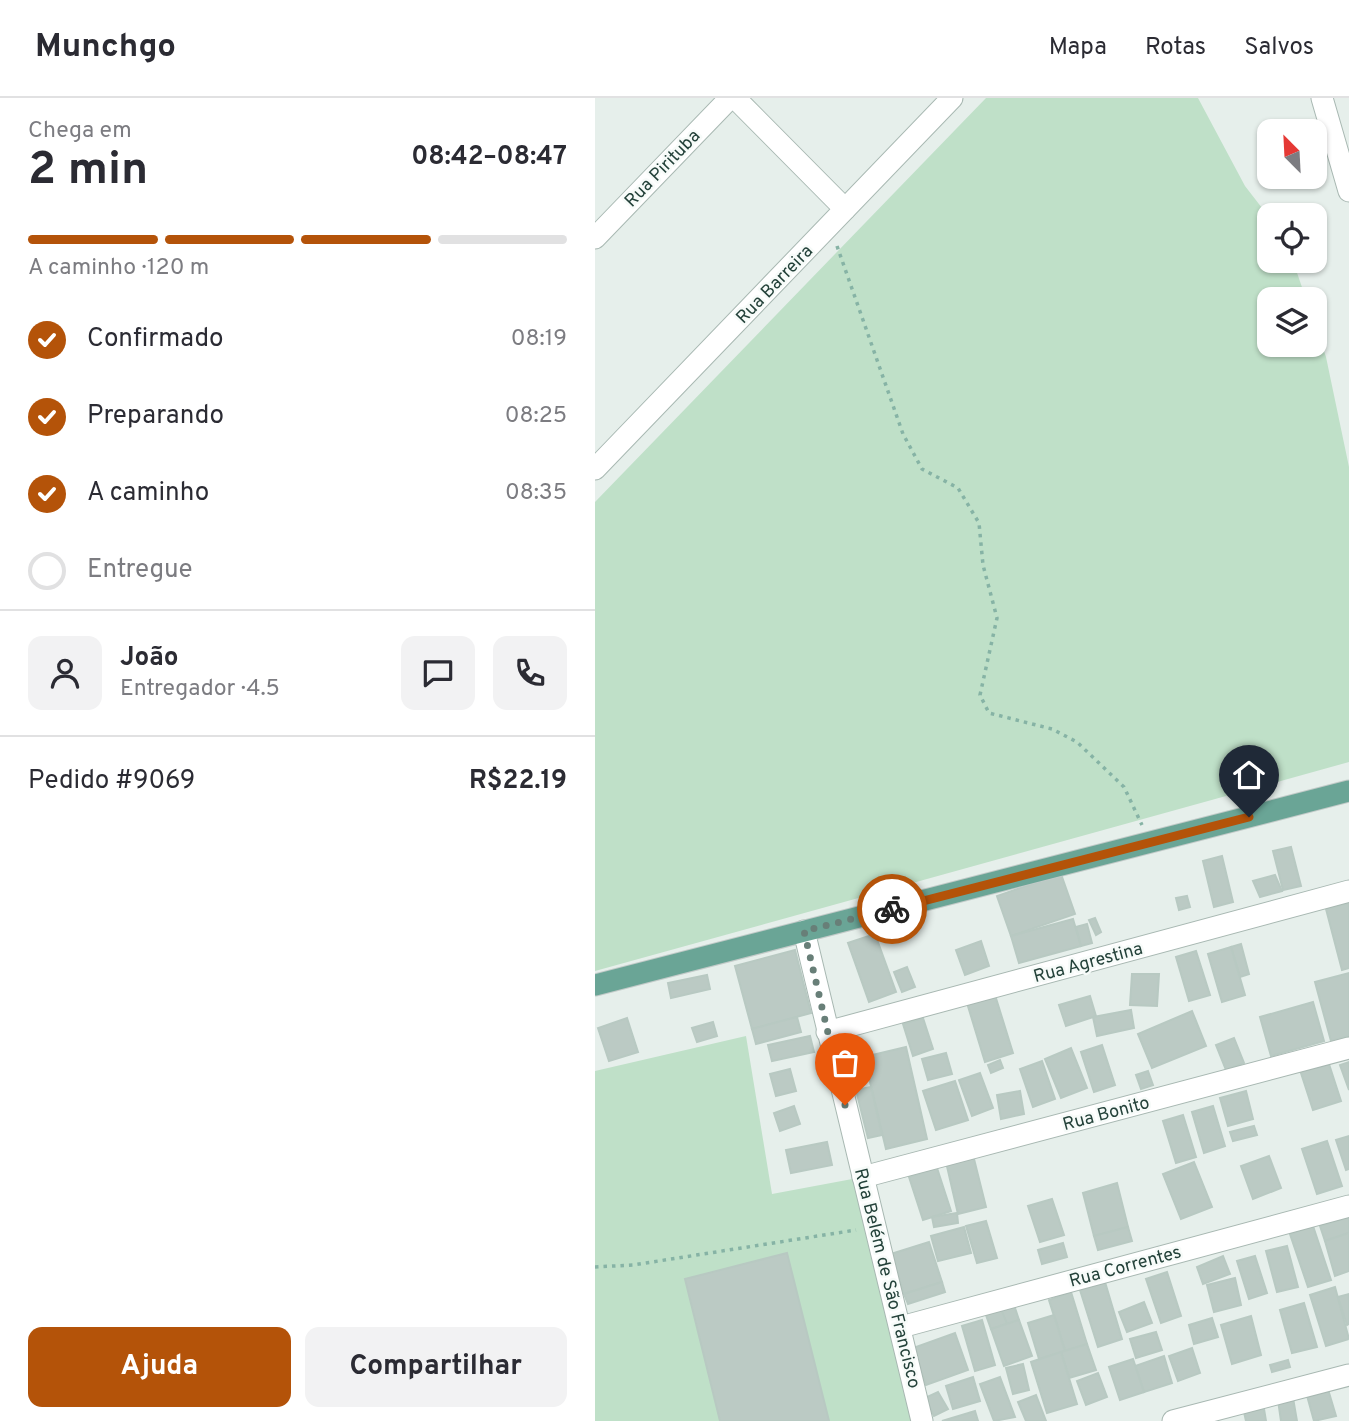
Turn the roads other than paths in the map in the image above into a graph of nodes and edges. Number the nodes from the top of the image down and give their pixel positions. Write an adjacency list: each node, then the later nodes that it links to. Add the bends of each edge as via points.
1 (730, 98): 7 (street, Rua Pirituba)
2 (735, 98): 6 (street)
3 (951, 98): 6 (street, Rua Barreira)
4 (1322, 98): 5 (street)
5 (1349, 191)
6 (845, 209): 8 (street, Rua Barreira)
7 (595, 238)
8 (595, 469)
9 (1349, 791): 11 (main road)
10 (1349, 891): 13 (street, Rua Agrestina)
11 (804, 931): 12 (main road); 13 (street, Rua Belém de São Francisco)
12 (595, 985)
13 (827, 1032): 15 (street, Rua Belém de São Francisco)
14 (1349, 1048): 15 (street, Rua Bonito)
15 (863, 1177): 17 (street, Rua Belém de São Francisco)
16 (1349, 1206): 17 (street, Rua Correntes)
17 (901, 1327): 19 (street, Rua Belém de São Francisco)
18 (1349, 1375): 20 (street)
19 (922, 1421)
20 (1174, 1421)

